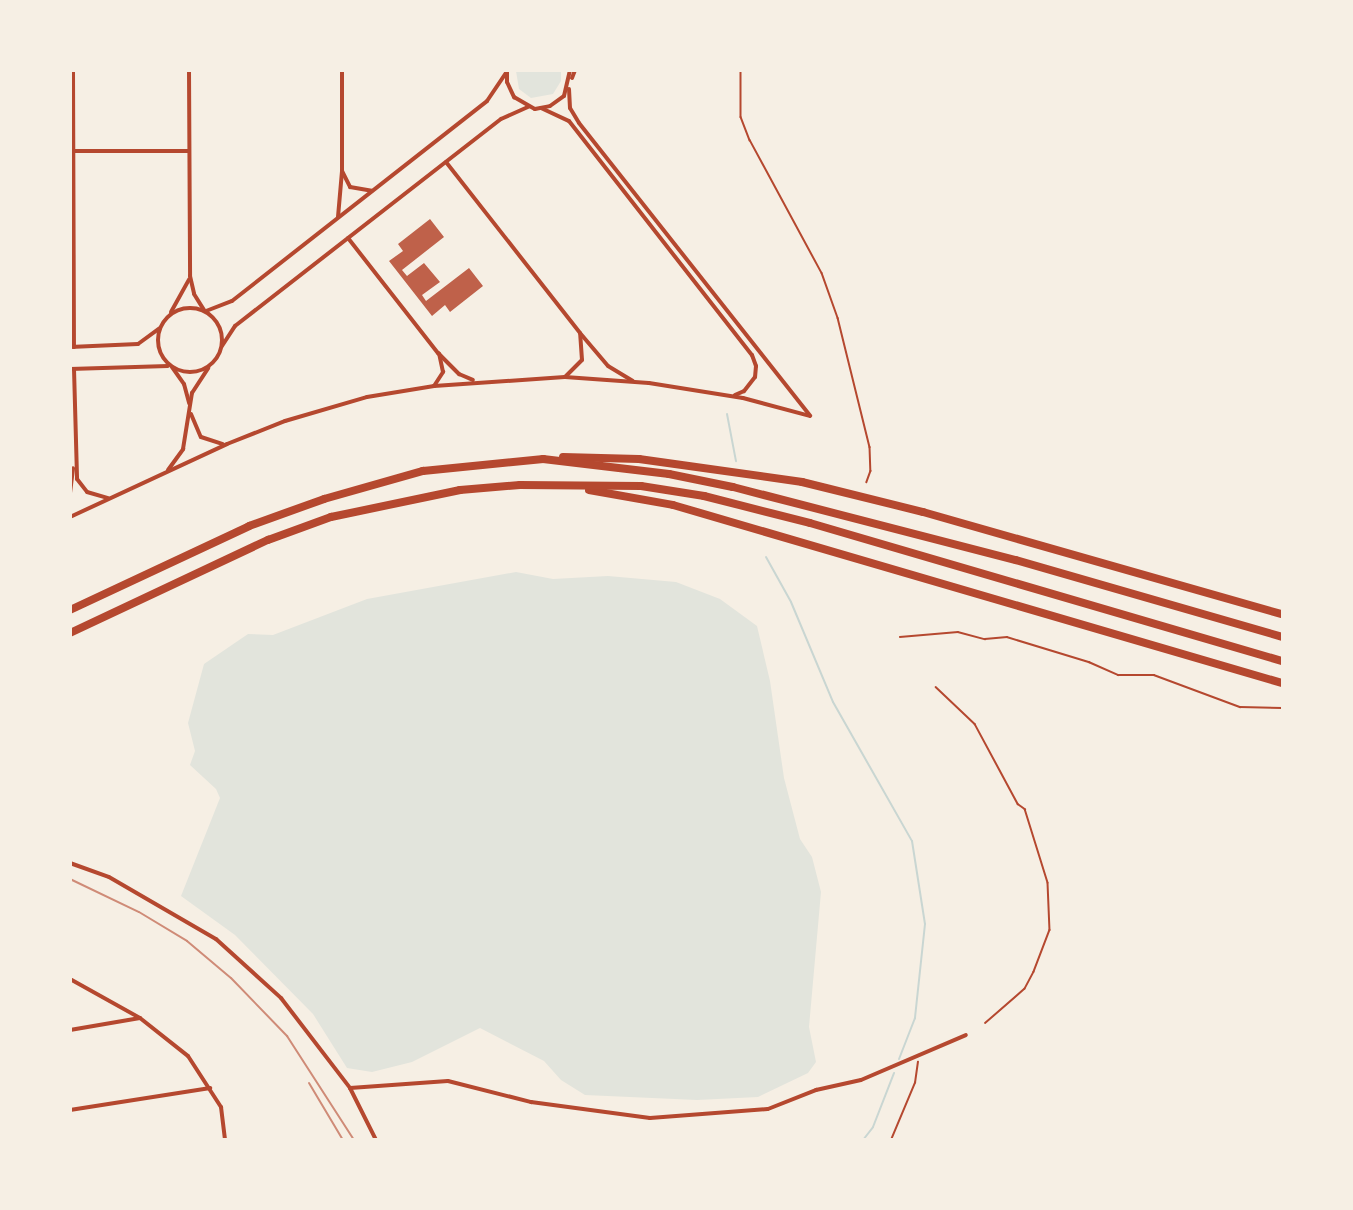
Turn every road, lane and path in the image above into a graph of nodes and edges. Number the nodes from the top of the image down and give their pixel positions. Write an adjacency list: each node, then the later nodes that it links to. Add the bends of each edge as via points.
1 (73, 70): 12 (street)
2 (189, 70): 13 (street)
3 (342, 70): 15 (street)
4 (570, 70): 8 (street)
5 (575, 70): 8 (street)
6 (741, 70): 40 (path, via 741,117 747,133 822,273 838,318 870,447 871,471)
7 (507, 72): 10 (street, via 509,91); 16 (street, via 487,101)
8 (570, 82): 9 (street)
9 (568, 89): 11 (street, via 558,102); 34 (street, via 570,108 579,123 810,416)
10 (528, 107): 11 (street); 14 (street, via 505,116)
11 (541, 108): 34 (street, via 569,121 752,355 756,366 752,382)
12 (72, 151): 13 (street); 25 (street)
13 (189, 151): 19 (street)
14 (446, 162): 18 (street); 23 (street)
15 (342, 171): 16 (street, via 353,189); 17 (street)
16 (373, 191): 17 (street)
17 (337, 218): 20 (street, via 226,305)
18 (348, 238): 24 (street, via 235,326); 26 (street)
19 (190, 276): 20 (street, via 194,294); 21 (street, via 184,294)
20 (205, 311): 21 (street, via 186,307); 24 (street, via 217,322)
21 (168, 316): 22 (street)
22 (159, 328): 25 (street, via 138,344); 28 (street, via 158,350)
23 (579, 333): 30 (street, via 582,360); 32 (street, via 608,366)
24 (222, 346): 27 (street)
25 (72, 347)
26 (438, 352): 31 (street, via 459,374); 33 (street, via 443,372)
27 (210, 365): 28 (street, via 190,372); 35 (street, via 194,389)
28 (171, 367): 29 (street); 35 (street, via 184,384)
29 (72, 369): 38 (street)
30 (565, 377): 31 (street); 32 (street)
31 (476, 381): 33 (street)
32 (635, 382): 34 (street)
33 (434, 386): 36 (street, via 367,397)
34 (731, 396)
35 (190, 408): 36 (street, via 193,426 201,437); 39 (street, via 183,449)
36 (227, 444): 39 (street)
37 (543, 459): 45 (highway, via 423,471 324,498 249,526); 46 (highway, via 639,459 802,482 923,512); 49 (highway, via 669,474 733,487 1016,560)
38 (74, 465): 42 (street); 43 (street, via 83,489)
39 (166, 472): 43 (street)
40 (867, 482)
41 (549, 485): 47 (highway, via 460,490 331,517 268,540); 50 (highway, via 641,486 704,496 810,523); 51 (highway, via 634,495 673,505)
42 (70, 493)
43 (109, 498): 44 (street)
44 (70, 517)
45 (70, 610)
46 (1282, 615)
47 (70, 633)
48 (900, 637): 53 (path, via 958,632 985,639 1007,638 1089,662 1118,675 1154,675 1240,707)
49 (1282, 637)
50 (1282, 661)
51 (1282, 683)
52 (936, 687): 57 (path, via 975,724 1018,804 1025,809 1048,884 1050,930 1034,972 1025,989)
53 (1282, 708)
54 (70, 863): 62 (street, via 109,877 216,939 281,998)
55 (70, 979): 56 (street)
56 (140, 1018): 58 (street); 61 (street, via 188,1056)
57 (986, 1023)
58 (70, 1029)
59 (966, 1035): 60 (street)
60 (917, 1057): 62 (street, via 768,1109 650,1118 531,1102 448,1081); 66 (path, via 915,1083)
61 (210, 1088): 63 (street); 64 (street, via 221,1107)
62 (350, 1088): 65 (street)
63 (70, 1110)
64 (225, 1140)
65 (376, 1140)
66 (891, 1140)

